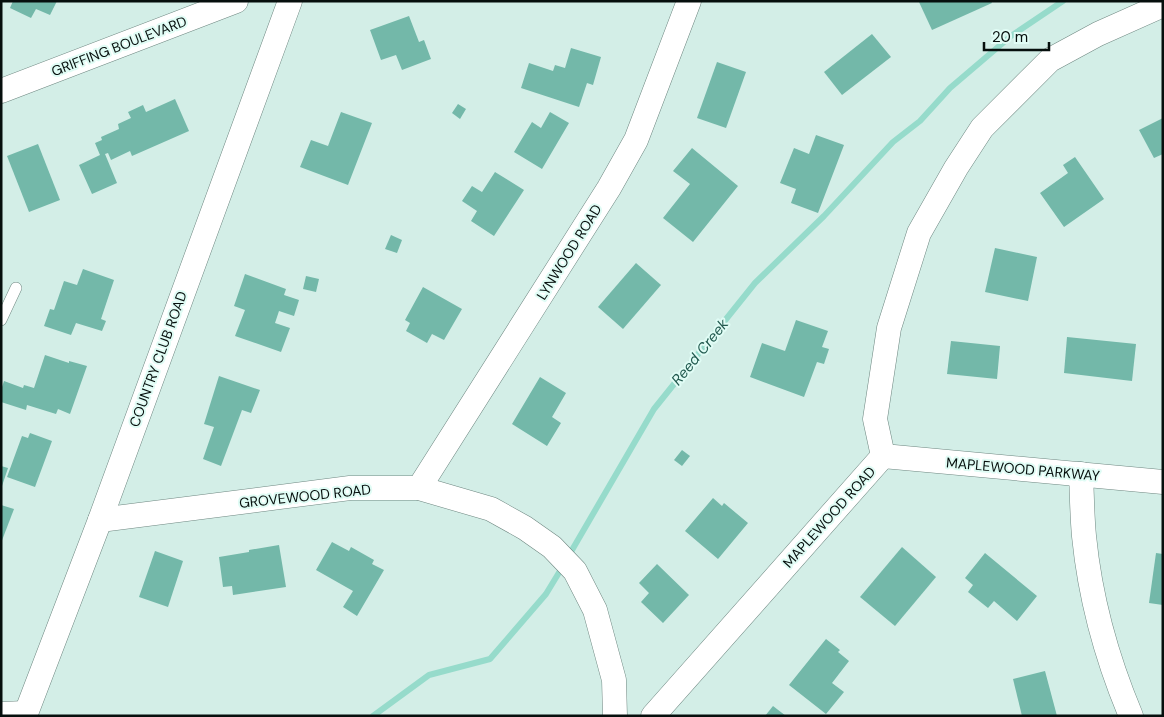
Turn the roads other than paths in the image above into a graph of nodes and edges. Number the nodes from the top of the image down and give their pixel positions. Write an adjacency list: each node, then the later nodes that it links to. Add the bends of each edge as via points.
1 (236, 1): 5 (street, GRIFFING BOULEVARD)
2 (290, 1): 12 (street, COUNTRY CLUB ROAD)
3 (689, 1): 11 (street, LYNWOOD ROAD, via 632,148)
4 (1163, 5): 8 (street, MAPLEWOOD ROAD, via 1050,60 982,128 956,168 920,232 889,328 875,419)
5 (1, 91)
6 (16, 288): 7 (lane)
7 (1, 320)
8 (883, 456): 9 (street, MAPLEWOOD PARKWAY); 16 (street, MAPLEWOOD ROAD)
9 (1081, 474): 10 (street, MAPLEWOOD PARKWAY); 17 (street, via 1084,536 1093,598 1115,678)
10 (1163, 482)
11 (419, 488): 12 (street, GROVEWOOD ROAD, via 350,488); 15 (street, GROVEWOOD ROAD, via 491,509 552,547 575,571 594,610 614,680)
12 (100, 520): 14 (street, COUNTRY CLUB ROAD)
13 (1, 714): 14 (street)
14 (26, 714)
15 (615, 716)
16 (653, 716)
17 (1131, 716)

